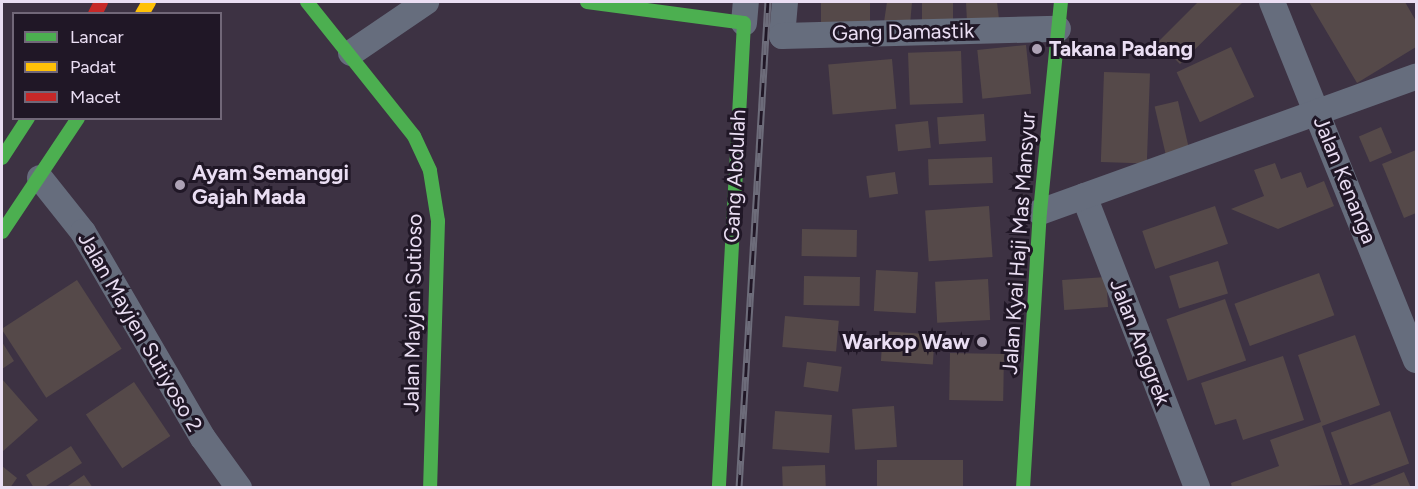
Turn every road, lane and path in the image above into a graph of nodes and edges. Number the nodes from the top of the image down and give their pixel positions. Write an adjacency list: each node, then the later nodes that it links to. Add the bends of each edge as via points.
1 (307, 2): 9 (street, Jalan Mayjen Sutioso)
2 (426, 2): 9 (street)
3 (587, 2): 7 (street, Gang Abdulah)
4 (785, 2): 8 (street, Gang Damastik, via 782,36)
5 (1061, 2): 8 (street, Jalan Kyai Haji Mas Mansyur)
6 (1272, 2): 11 (street, Jalan Kenanga)
7 (745, 12): 22 (street, Gang Abdulah)
8 (1058, 29): 17 (street, Jalan Kyai Haji Mas Mansyur)
9 (351, 53): 21 (street, Jalan Mayjen Sutioso, via 414,136 430,171 436,199)
10 (1416, 77): 11 (street)
11 (1318, 112): 16 (street); 19 (street, Jalan Kenanga)
12 (27, 120): 14 (street)
13 (77, 120): 15 (street)
14 (2, 158)
15 (40, 178): 18 (street); 20 (street, Jalan Mayjen Sutiyoso 2, via 83,232 203,438)
16 (1084, 196): 17 (street); 24 (street, Jalan Anggrek)
17 (1040, 212): 23 (street, Jalan Kyai Haji Mas Mansyur)
18 (2, 232)
19 (1416, 360)
20 (238, 488)
21 (430, 488)
22 (719, 488)
23 (1023, 488)
24 (1197, 488)

